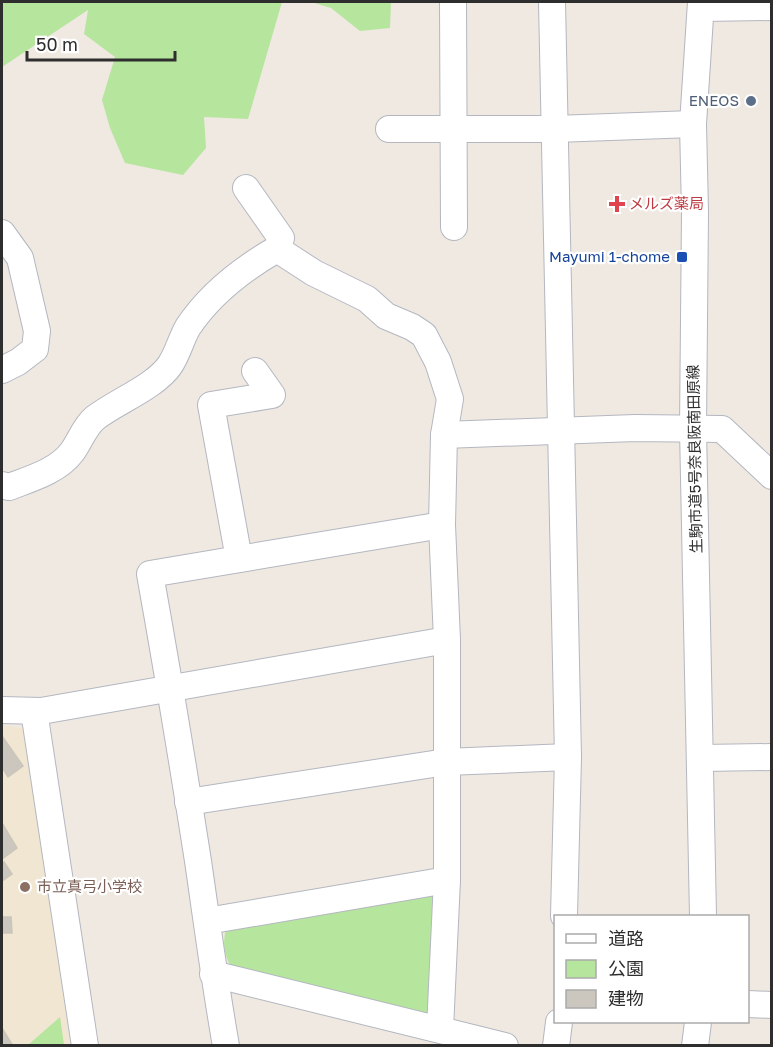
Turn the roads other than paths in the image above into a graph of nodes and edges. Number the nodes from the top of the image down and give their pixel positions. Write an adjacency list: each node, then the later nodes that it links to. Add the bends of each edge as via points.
1 (453, 2): 7 (street)
2 (552, 2): 8 (street)
3 (701, 5): 4 (street); 5 (street, 生駒市道5号奈良阪南田原線)
4 (771, 7)
5 (693, 124): 8 (street); 15 (street, 生駒市道5号奈良阪南田原線)
6 (389, 129): 7 (street)
7 (454, 129): 8 (street); 10 (street)
8 (555, 129): 16 (street)
9 (246, 188): 12 (street, via 280,238)
10 (454, 227)
11 (2, 233): 13 (street, via 20,258 37,332 35,349)
12 (278, 249): 17 (street, via 424,335 450,399); 19 (street, via 243,269 212,299 190,325 170,364 158,377 93,419 61,463 9,488)
13 (2, 370)
14 (255, 371): 21 (street, via 272,395 211,405)
15 (693, 429): 16 (street); 18 (street, via 722,429); 28 (street, 生駒市道5号奈良阪南田原線)
16 (560, 432): 17 (street); 26 (street)
17 (444, 435): 20 (street)
18 (771, 476)
19 (2, 485)
20 (442, 525): 21 (street); 22 (street)
21 (239, 559): 23 (street, via 150,573)
22 (447, 640): 23 (street); 29 (street)
23 (171, 689): 25 (street); 30 (street)
24 (2, 710): 25 (street)
25 (34, 711): 41 (street)
26 (568, 757): 29 (street); 32 (street)
27 (771, 757): 28 (street)
28 (700, 758): 33 (street, 生駒市道5号奈良阪南田原線)
29 (446, 762): 30 (street); 31 (street)
30 (188, 802): 34 (street)
31 (447, 880): 34 (street); 40 (street)
32 (564, 915)
33 (703, 915)
34 (207, 921): 35 (street)
35 (213, 974): 40 (street); 42 (street)
36 (749, 1004): 37 (street)
37 (771, 1005)
38 (560, 1023): 44 (street)
39 (698, 1023): 45 (street)
40 (440, 1029): 43 (street)
41 (85, 1046)
42 (226, 1046)
43 (505, 1046)
44 (556, 1046)
45 (695, 1046)

